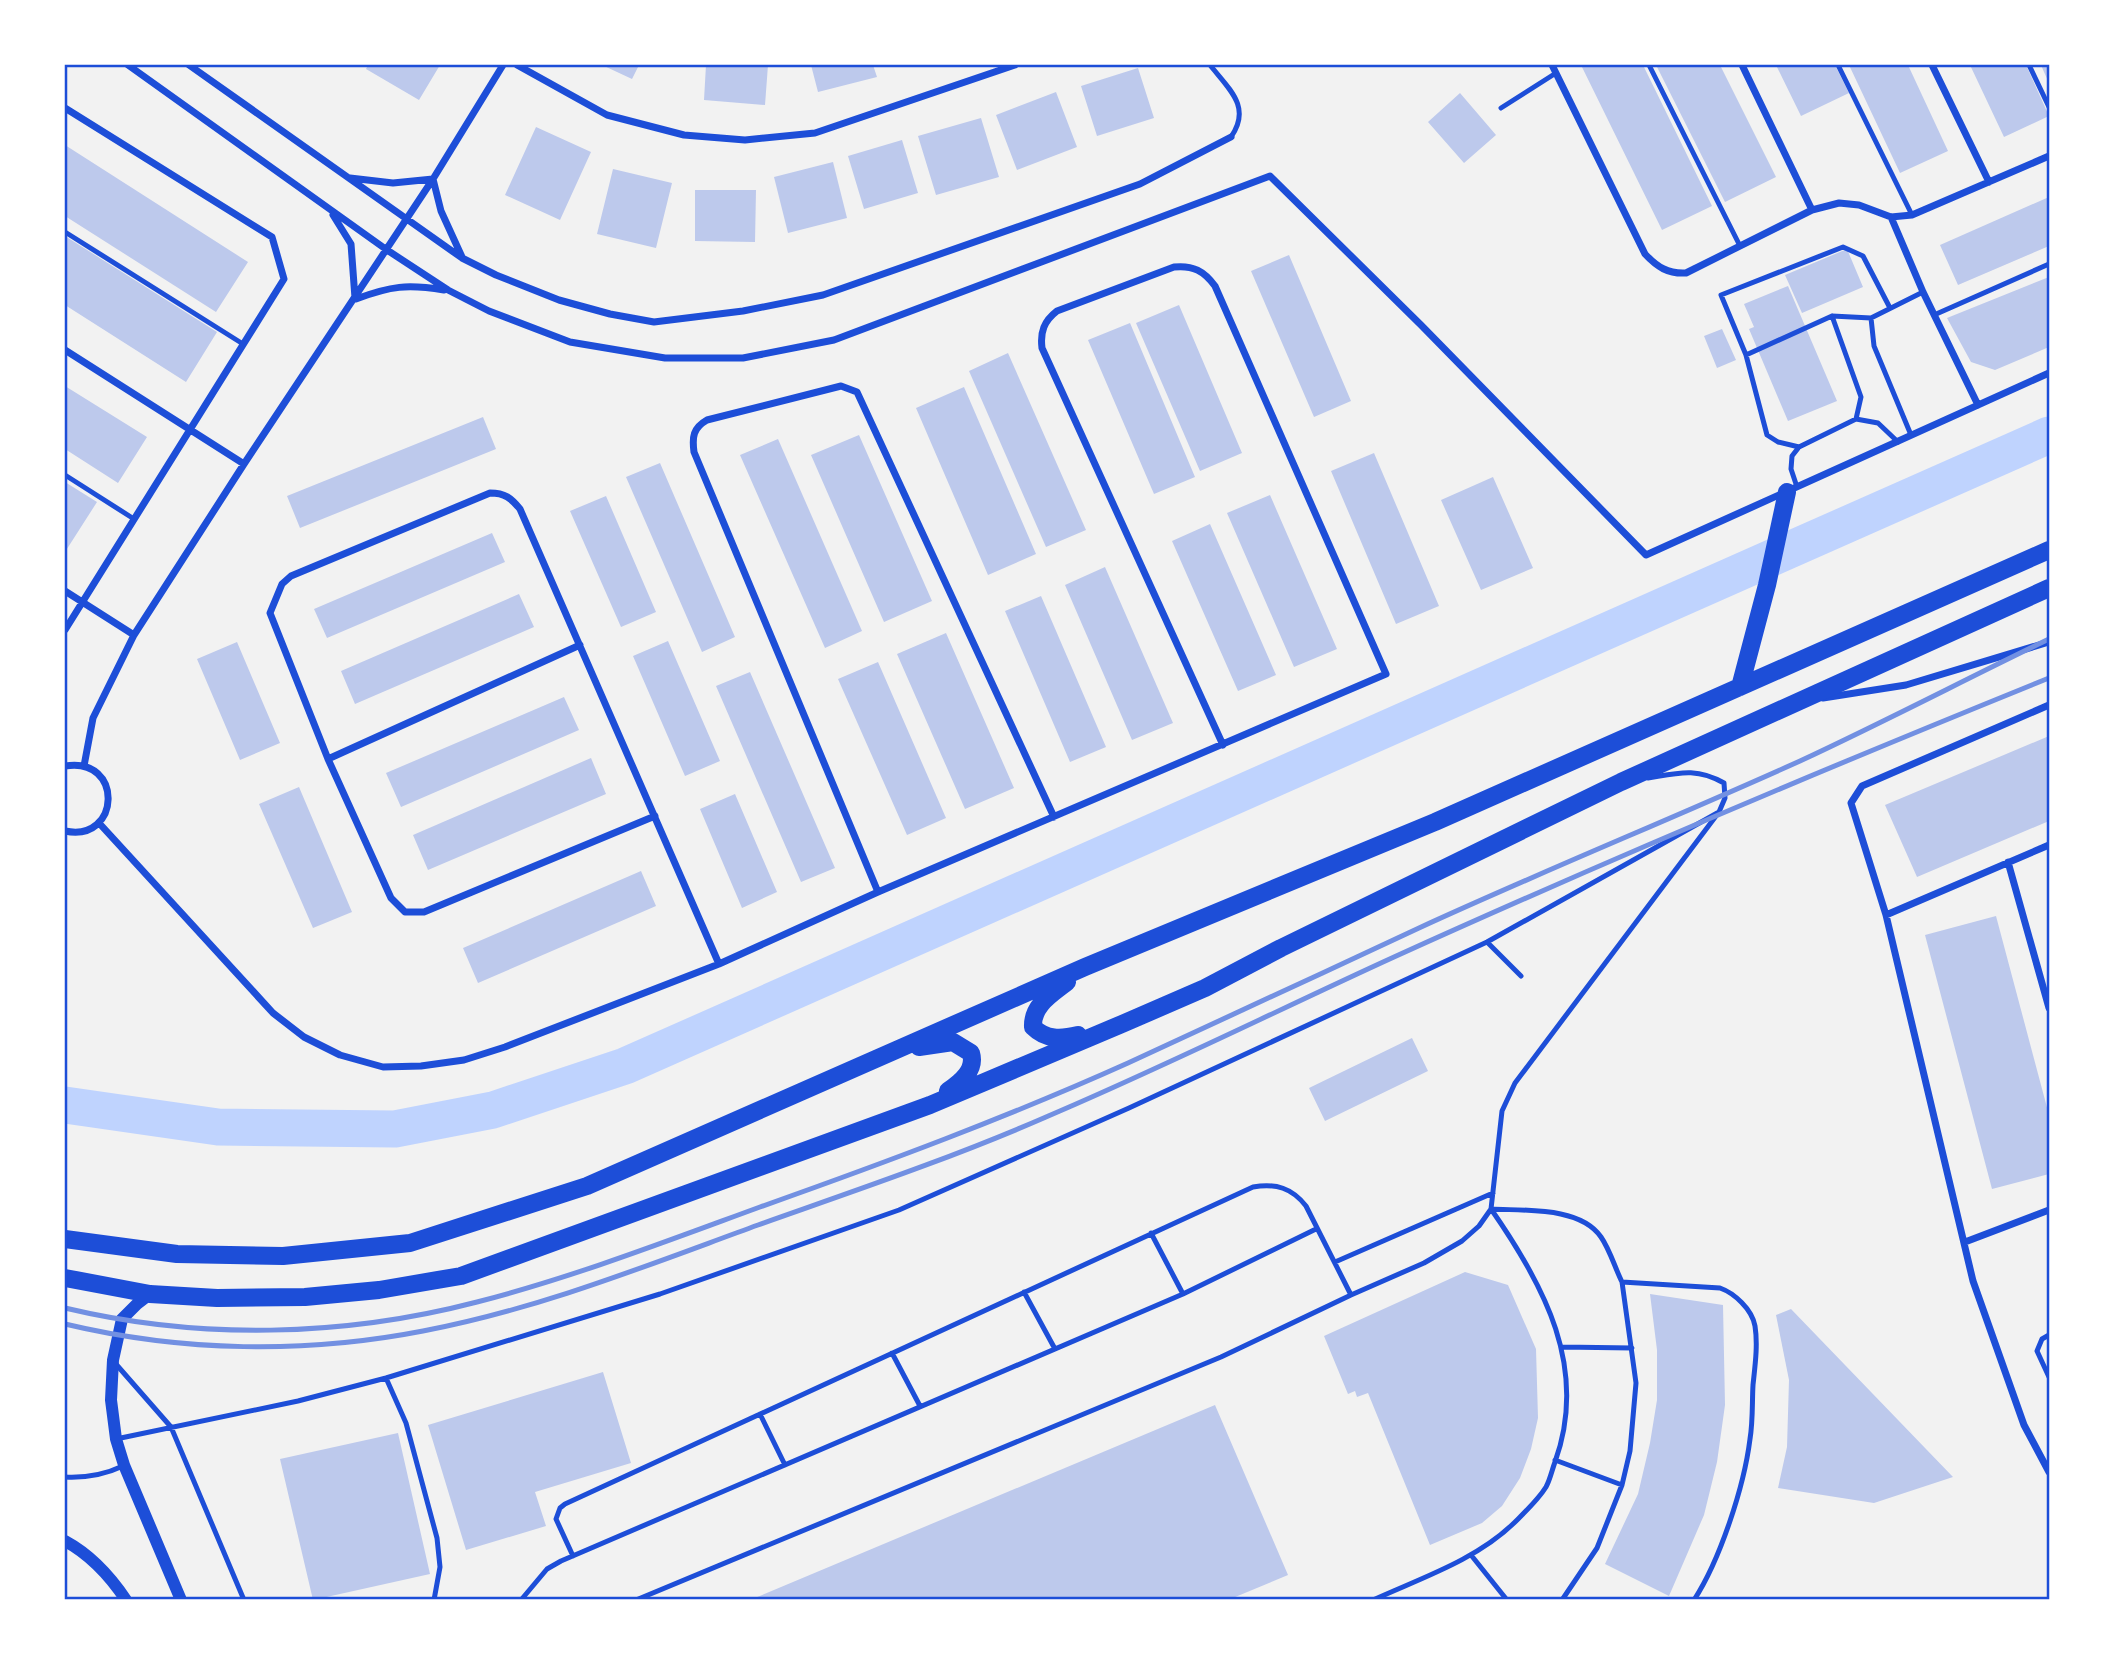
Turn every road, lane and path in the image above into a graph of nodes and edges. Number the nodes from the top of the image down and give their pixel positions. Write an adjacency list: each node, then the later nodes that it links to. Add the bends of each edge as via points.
1 (128, 65): 22 (street)
2 (189, 65): 19 (street)
3 (503, 65): 20 (street)
4 (517, 65): 5 (street, via 607,115 684,135 745,140 815,133)
5 (1015, 65)
6 (1210, 65): 17 (lane, via 1238,104 1241,116)
7 (1552, 65): 13 (street)
8 (1649, 65): 28 (lane)
9 (1742, 65): 23 (street)
10 (1838, 65): 24 (lane)
11 (1932, 65): 21 (street)
12 (2029, 65): 14 (lane)
13 (1556, 73): 16 (lane); 28 (street, via 1645,254 1675,274)
14 (2049, 107)
15 (65, 108): 39 (street, via 272,237 284,279)
16 (1501, 108)
17 (1231, 137): 30 (street, via 1140,184 823,296 743,311 654,322 610,314 559,300)
18 (2049, 156): 21 (street)
19 (347, 177): 20 (street, via 393,183); 26 (street)
20 (433, 179): 26 (street); 30 (street, via 441,211)
21 (1989, 182): 24 (street)
22 (325, 205): 29 (street); 34 (street, via 351,244)
23 (1812, 210): 25 (street, via 1839,203); 28 (street)
24 (1912, 215): 25 (street)
25 (1891, 217): 33 (street)
26 (407, 219): 29 (street); 30 (street)
27 (65, 232): 39 (lane)
28 (1740, 246)
29 (387, 250): 32 (street); 34 (street)
30 (462, 258)
31 (2049, 264): 36 (lane)
32 (448, 290): 34 (street, via 413,285); 51 (street, via 570,342 665,358 743,358 834,340 1270,176 1646,555)
33 (1923, 292): 35 (lane); 36 (street)
34 (355, 299): 49 (street)
35 (1889, 308): 38 (lane); 41 (lane, via 1863,256 1843,247 1721,295)
36 (1934, 315): 43 (street)
37 (1832, 316): 38 (lane); 41 (lane); 44 (lane, via 1861,397)
38 (1871, 318): 46 (lane, via 1874,345)
39 (243, 344): 45 (street)
40 (65, 350): 45 (street)
41 (1746, 355): 48 (lane, via 1768,435)
42 (2049, 373): 43 (street)
43 (1978, 405): 46 (street)
44 (1856, 419): 47 (lane, via 1878,423); 48 (lane)
45 (190, 429): 49 (street); 52 (street)
46 (1911, 435): 47 (street)
47 (1898, 442): 51 (street)
48 (1799, 447): 51 (lane, via 1792,456)
49 (244, 464): 58 (street)
50 (65, 475): 52 (lane)
51 (1792, 489): 61 (main road)
52 (134, 519): 56 (street)
53 (2047, 551): 61 (main road)
54 (2049, 587): 62 (main road)
55 (65, 591): 56 (street)
56 (82, 602): 57 (street); 58 (street)
57 (65, 630)
58 (134, 635): 67 (street, via 93,718)
59 (2049, 642): 62 (street, via 1906,685)
60 (580, 645): 65 (street); 65 (street, via 520,509 503,493 490,493 291,576 282,584 270,613); 70 (street)
61 (1740, 687): 80 (main road, via 1435,822)
62 (1799, 701): 68 (main road)
63 (2049, 705): 77 (street, via 1862,786 1853,796 1851,809)
64 (1223, 745): 64 (street, via 1042,348 1042,328 1057,311 1174,267 1199,270 1215,286 1386,674); 71 (street)
65 (328, 759): 70 (street, via 391,898 405,912 424,912)
66 (65, 766): 67 (street)
67 (84, 766): 72 (street, via 101,777 109,795)
68 (1621, 782): 69 (lane, via 1692,771 1710,775 1724,783); 83 (main road, via 1205,988)
69 (1719, 812): 78 (lane); 86 (lane, via 1515,1083 1502,1111)
70 (655, 816): 79 (street)
71 (1054, 817): 76 (street); 76 (street, via 856,392 841,386 707,420 697,426 694,452)
72 (99, 823): 73 (street, via 78,832); 79 (street, via 273,1013 304,1037 340,1055 383,1067 464,1060)
73 (65, 831)
74 (2049, 845): 75 (street)
75 (2008, 862): 77 (street); 82 (street)
76 (878, 892): 79 (street)
77 (1886, 915): 92 (street)
78 (1487, 942): 81 (lane); 107 (lane, via 899,1210 660,1294)
79 (719, 964)
80 (1085, 967): 83 (main road, via 1043,1001 1034,1013 1033,1027 1046,1037 1063,1039); 84 (main road)
81 (1521, 976)
82 (2049, 1008)
83 (1122, 1024): 85 (main road)
84 (888, 1053): 85 (main road, via 953,1042 971,1053 971,1070); 91 (main road, via 587,1186 410,1243 283,1256 177,1254)
85 (930, 1105): 97 (main road, via 461,1276 305,1297)
86 (1493, 1193): 87 (lane); 93 (lane)
87 (1491, 1209): 95 (lane, via 1561,1213 1580,1220 1600,1235); 99 (lane, via 1462,1241); 101 (lane, via 1534,1274)
88 (2049, 1210): 92 (street)
89 (1317, 1229): 90 (lane, via 1297,1196 1269,1184); 93 (lane); 98 (lane)
90 (1151, 1233): 96 (lane); 98 (lane)
91 (65, 1239)
92 (1965, 1242): 115 (street, via 1973,1281 2024,1425)
93 (1335, 1262): 99 (lane)
94 (65, 1278): 97 (main road)
95 (1622, 1282): 102 (lane); 130 (lane, via 1720,1288 1739,1301 1755,1325 1751,1437 1743,1476 1718,1550)
96 (1024, 1292): 103 (lane); 104 (lane)
97 (150, 1294): 105 (street, via 122,1319)
98 (1183, 1294): 103 (lane)
99 (1351, 1295): 126 (lane, via 1221,1357)
100 (2049, 1335): 106 (lane, via 2037,1351)
101 (1562, 1347): 102 (lane); 112 (lane, via 1568,1383 1564,1436)
102 (1632, 1348): 117 (lane, via 1634,1419)
103 (1055, 1349): 108 (lane)
104 (891, 1353): 108 (lane); 109 (lane)
105 (113, 1360): 110 (lane); 111 (street, via 111,1400)
106 (2049, 1377)
107 (386, 1378): 110 (lane); 124 (lane, via 406,1423 437,1538 440,1567)
108 (920, 1406): 114 (lane)
109 (760, 1414): 114 (lane); 120 (lane, via 560,1508 558,1525)
110 (171, 1427): 111 (lane); 123 (lane)
111 (116, 1439): 113 (street)
112 (1555, 1460): 117 (lane); 119 (lane, via 1545,1487 1512,1525)
113 (124, 1465): 116 (lane, via 109,1473); 122 (street)
114 (785, 1465): 120 (lane)
115 (2049, 1472)
116 (65, 1477)
117 (1622, 1485): 129 (lane, via 1597,1548)
118 (65, 1541): 121 (street, via 109,1576)
119 (1471, 1555): 127 (lane); 128 (lane)
120 (573, 1556): 125 (lane, via 547,1569)
121 (126, 1600)
122 (181, 1600)
123 (244, 1600)
124 (434, 1600)
125 (521, 1600)
126 (636, 1600)
127 (1373, 1600)
128 (1507, 1600)
129 (1562, 1600)
130 (1694, 1600)

